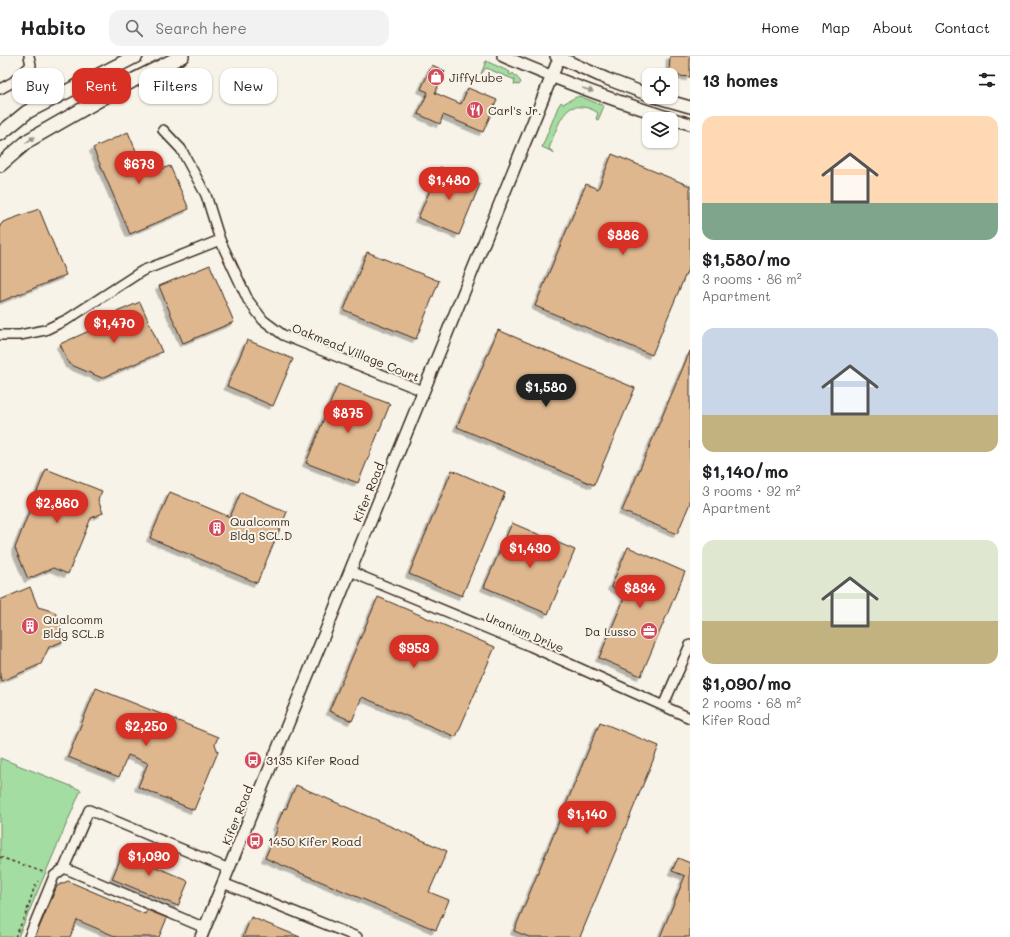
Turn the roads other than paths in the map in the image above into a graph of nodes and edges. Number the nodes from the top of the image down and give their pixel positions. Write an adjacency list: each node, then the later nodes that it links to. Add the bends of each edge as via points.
1 (29, 56): 7 (street, via 31,65 13,82)
2 (136, 56): 13 (highway, via 27,112)
3 (182, 56): 14 (highway, one-way to 3, via 29,140 124,85)
4 (503, 56): 6 (main road)
5 (559, 56): 6 (main road, Kifer Road); 8 (main road)
6 (552, 77): 11 (main road, one-way to 11); 17 (main road, Kifer Road)
7 (0, 89)
8 (642, 92)
9 (677, 104): 10 (main road)
10 (690, 108)
11 (690, 124)
12 (163, 130): 15 (street, Oakmead Village Court, via 181,149 206,195)
13 (0, 134)
14 (0, 165)
15 (220, 240): 16 (street, via 134,276 68,319 44,330 20,335); 17 (street, Oakmead Village Court, via 248,300 263,320 283,335)
16 (0, 335)
17 (423, 391): 18 (main road, Kifer Road)
18 (351, 571): 20 (street, Uranium Drive, via 530,646); 23 (main road, Kifer Road)
19 (690, 645): 20 (street)
20 (663, 706): 21 (street, Uranium Drive)
21 (690, 718)
22 (64, 868): 23 (street, via 89,810); 25 (street); 26 (street, via 54,876)
23 (229, 869): 24 (main road, Kifer Road)
24 (223, 883): 25 (main road, Kifer Road); 27 (street)
25 (203, 932)
26 (29, 937)
27 (357, 937)

